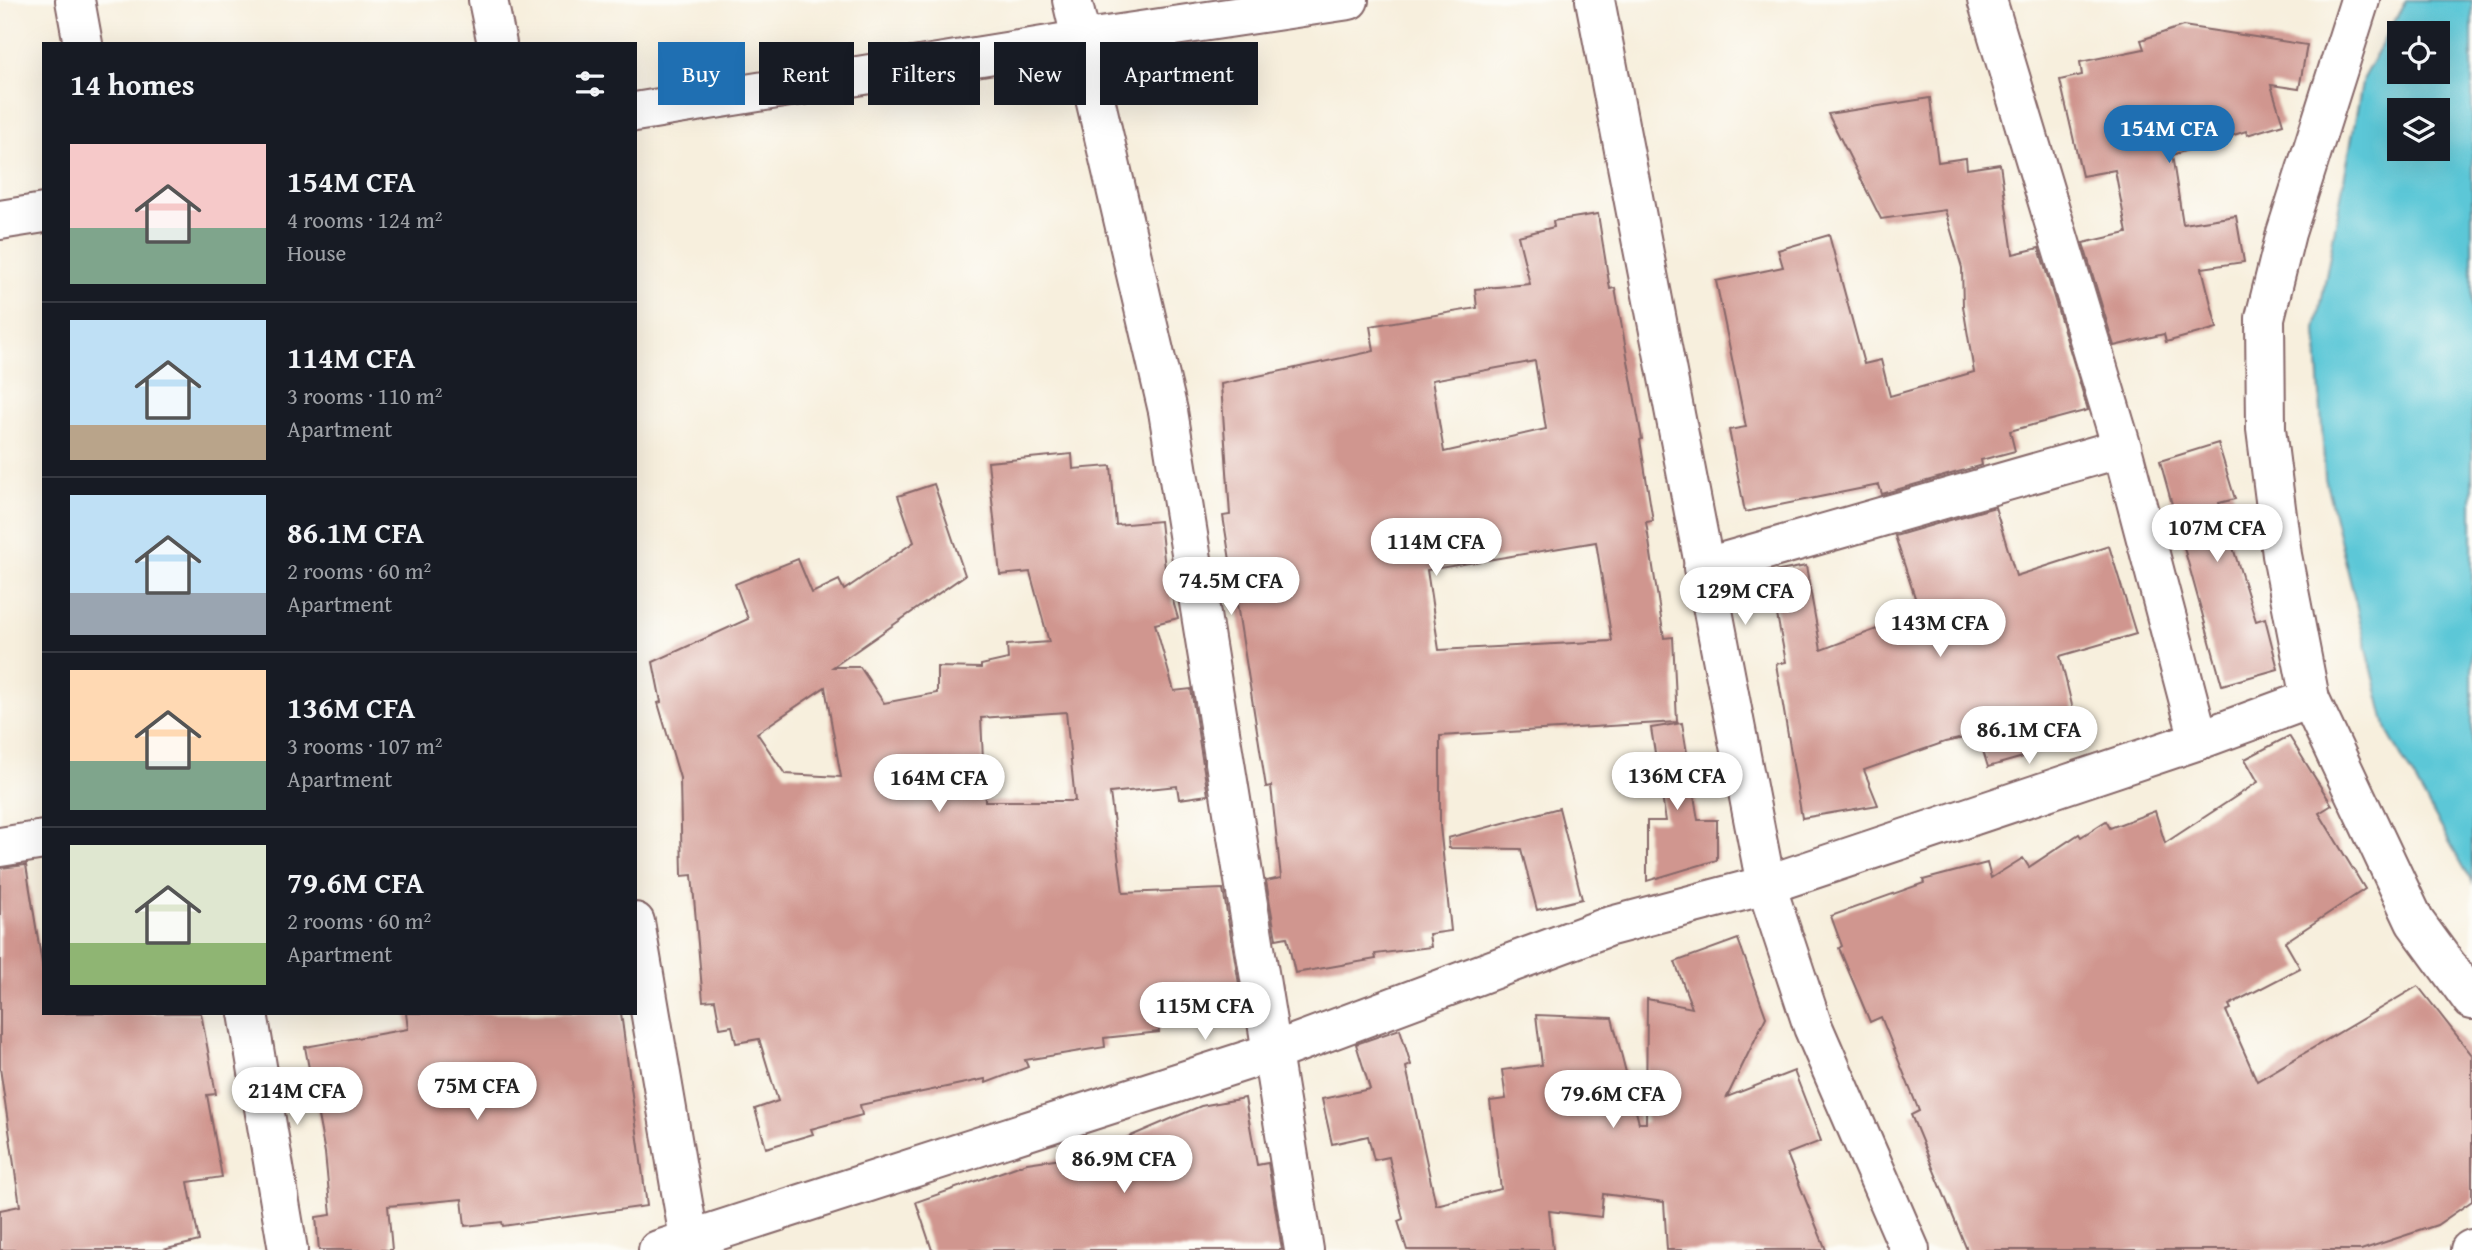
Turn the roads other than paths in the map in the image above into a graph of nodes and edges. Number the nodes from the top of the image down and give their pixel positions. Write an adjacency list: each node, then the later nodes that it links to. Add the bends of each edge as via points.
1 (75, 0): 9 (street)
2 (488, 0): 10 (street)
3 (1072, 0): 8 (street)
4 (1349, 0): 8 (street)
5 (1595, 0): 15 (street)
6 (1987, 0): 14 (street)
7 (2360, 0): 16 (street, via 2286,233 2266,318 2266,429 2282,555)
8 (1080, 40): 11 (street); 24 (street, via 1168,411)
9 (83, 42)
10 (497, 42)
11 (637, 112)
12 (42, 214): 13 (street)
13 (0, 220)
14 (2122, 448): 15 (street); 17 (street)
15 (1703, 569): 20 (street)
16 (2310, 699): 17 (street); 22 (street, via 2416,922)
17 (2199, 740): 20 (street)
18 (42, 840): 19 (street)
19 (0, 847)
20 (1766, 885): 24 (street, via 1607,927); 28 (street, via 1813,1027)
21 (637, 937): 25 (street)
22 (2472, 1000)
23 (248, 1015): 26 (street)
24 (1270, 1053): 25 (street); 27 (street)
25 (679, 1247)
26 (288, 1250)
27 (1304, 1250)
28 (1910, 1250)

